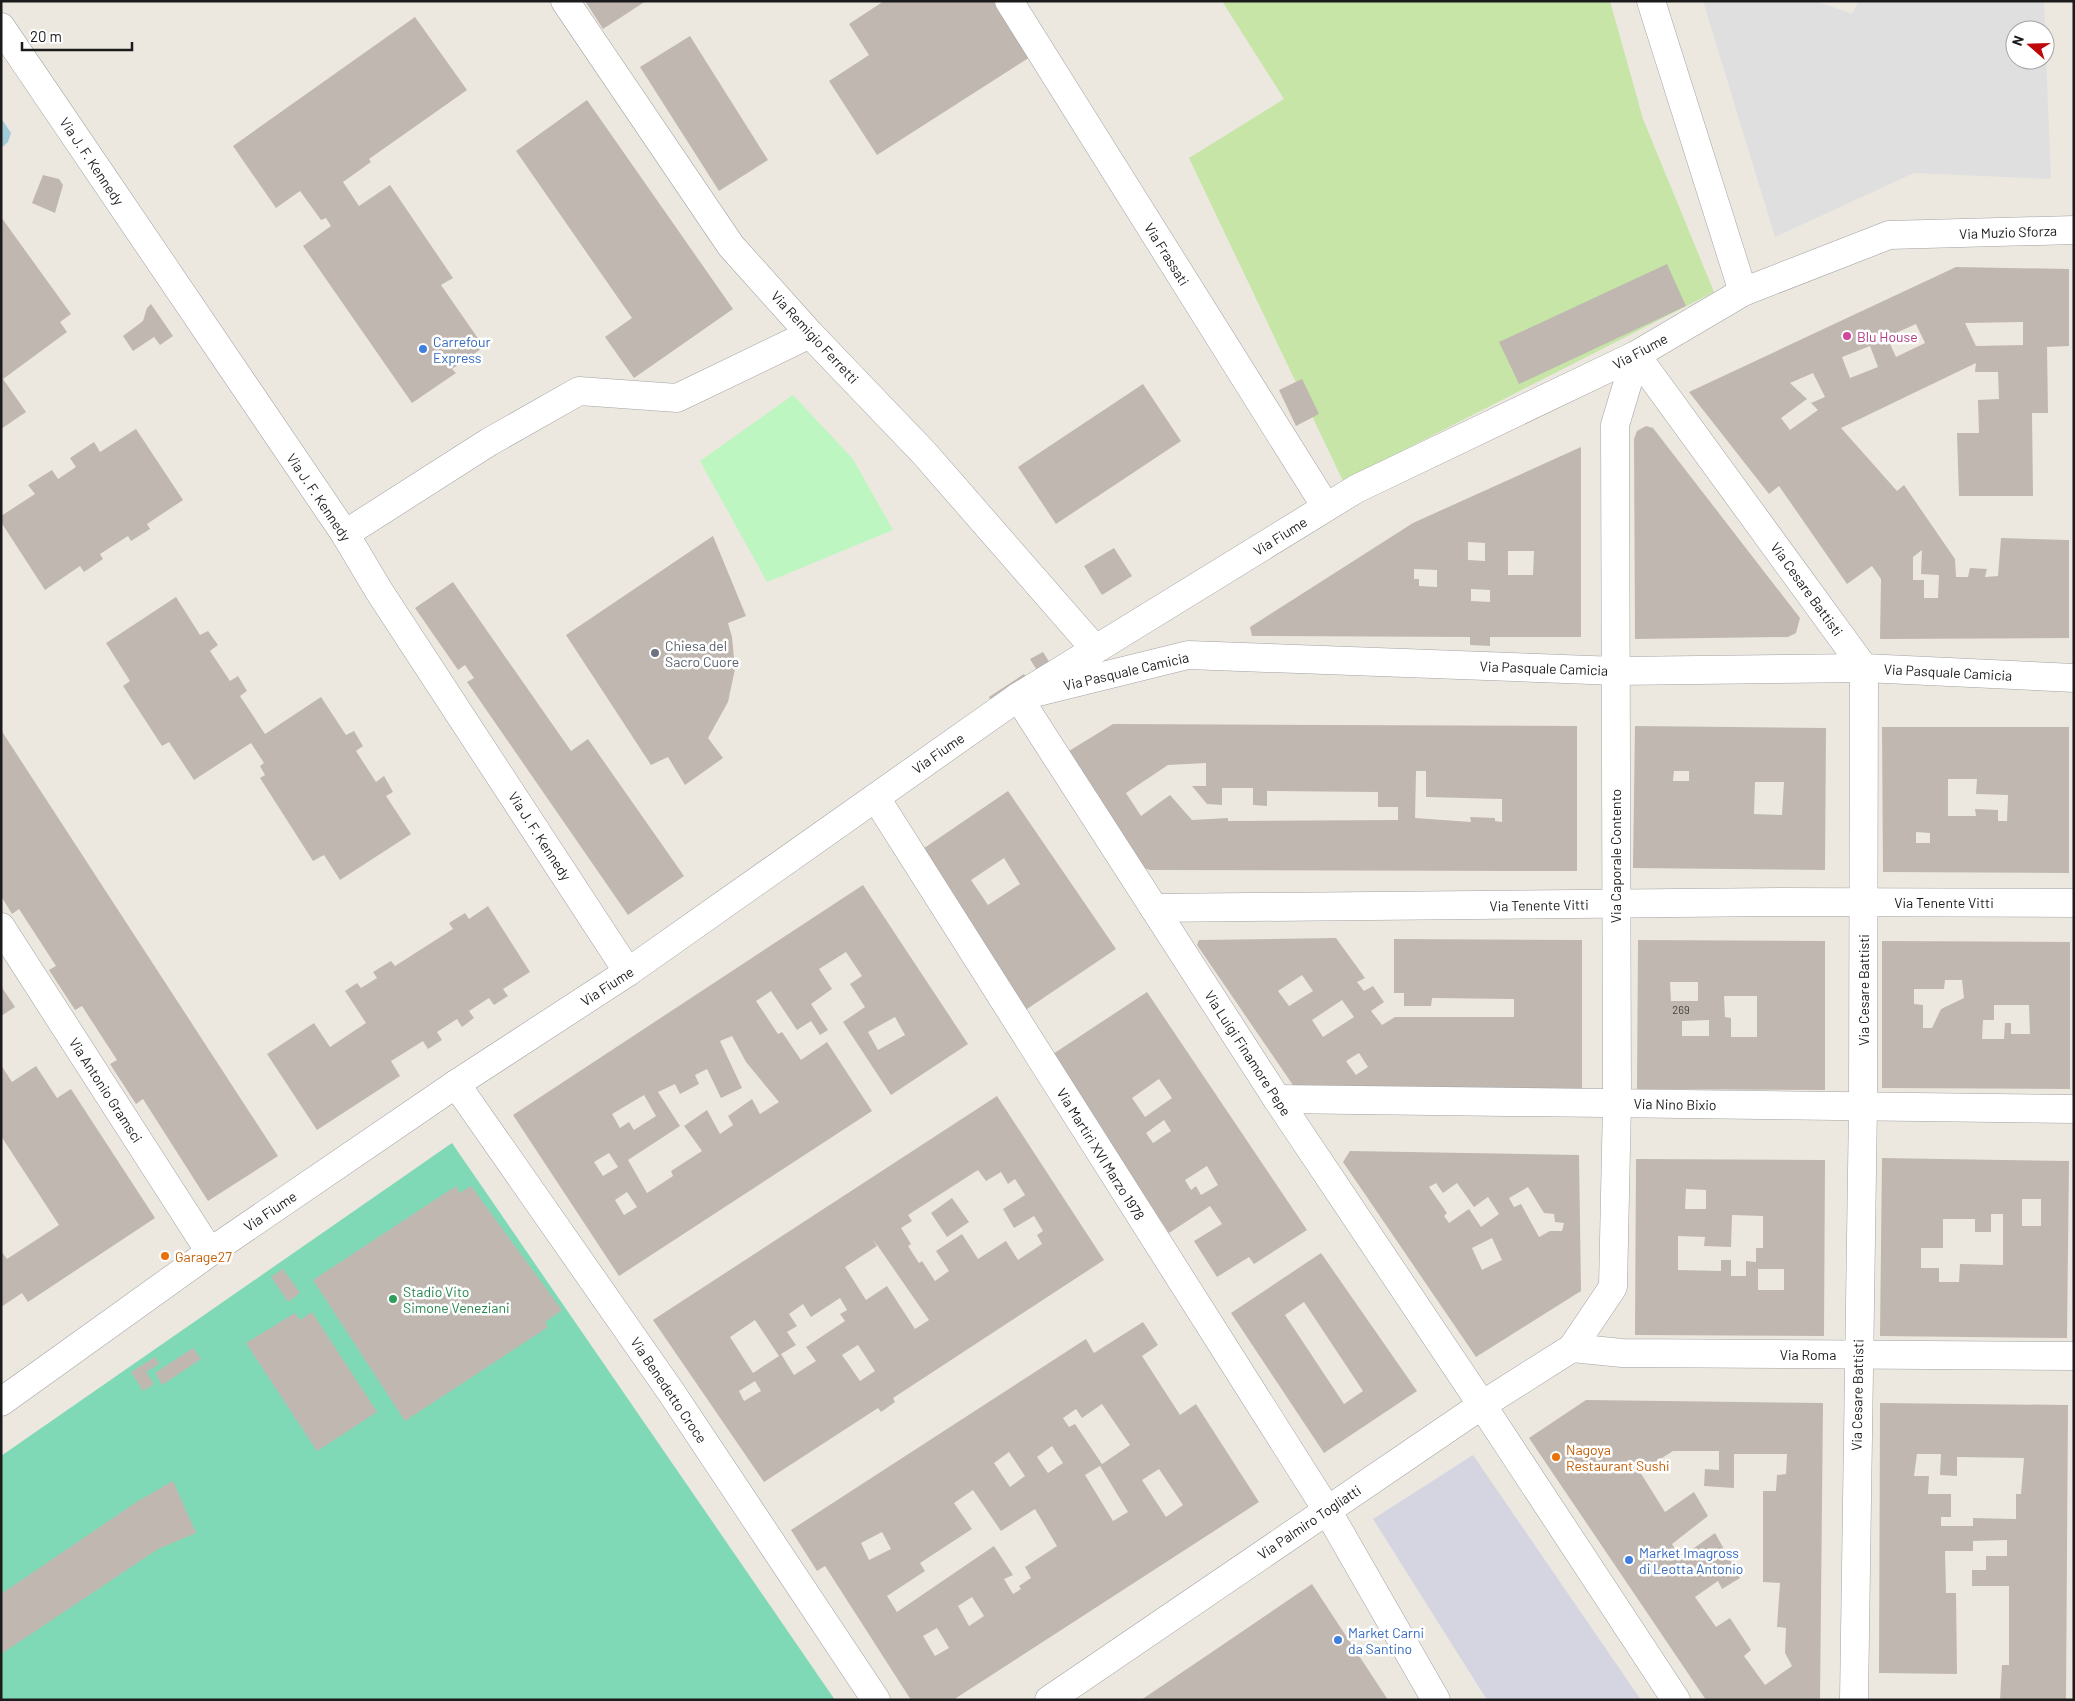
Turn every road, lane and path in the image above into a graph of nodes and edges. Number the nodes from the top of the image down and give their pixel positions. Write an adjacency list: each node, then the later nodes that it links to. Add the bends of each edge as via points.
1 (565, 1): 8 (street, Via Remigio Ferretti, via 731,246)
2 (1008, 1): 10 (street, Via Frassati)
3 (1651, 1): 7 (street)
4 (1, 27): 11 (street, Via J. F. Kennedy)
5 (2074, 230): 6 (street, Via Muzio Sforza)
6 (1943, 234): 7 (street, Via Fiume, via 1889,235)
7 (1743, 292): 9 (street, Via Fiume)
8 (810, 334): 11 (street, via 678,398 579,391 489,442); 12 (street, Via Remigio Ferretti, via 924,453)
9 (1636, 355): 10 (street, Via Fiume, via 1356,489); 13 (street, Via Cesare Battisti); 14 (street, Via Caporale Contento, via 1615,425)
10 (1326, 508): 12 (street, Via Fiume)
11 (345, 534): 23 (street, Via J. F. Kennedy)
12 (1095, 649): 16 (street, Via Fiume)
13 (1864, 668): 14 (street, Via Pasquale Camicia); 15 (street, Via Pasquale Camicia); 18 (street, Via Cesare Battisti)
14 (1617, 671): 16 (street, Via Pasquale Camicia, via 1188,655); 20 (street, Via Caporale Contento)
15 (2074, 678)
16 (1018, 697): 17 (street, Via Fiume); 21 (street, Via Luigi Finamore Pepe)
17 (876, 798): 23 (street, Via Fiume); 35 (street, Via Martiri XVI Marzo 1978)
18 (1864, 902): 19 (street, Via Tenente Vitti); 20 (street, Via Tenente Vitti); 27 (street, Via Cesare Battisti)
19 (2074, 903)
20 (1615, 904): 21 (street, Via Tenente Vitti); 26 (street, Via Caporale Contento)
21 (1154, 908): 25 (street, Via Luigi Finamore Pepe)
22 (1, 927): 29 (street, Via Antonio Gramsci)
23 (628, 972): 24 (street, Via Fiume)
24 (456, 1084): 29 (street, Via Fiume); 36 (street, Via Benedetto Croce, via 671,1392)
25 (1277, 1099): 26 (street, Via Nino Bixio); 34 (street, Via Luigi Finamore Pepe)
26 (1617, 1103): 27 (street, Via Nino Bixio); 30 (street, Via Caporale Contento, via 1613,1287)
27 (1863, 1106): 28 (street, Via Nino Bixio); 31 (street, Via Cesare Battisti)
28 (2074, 1109)
29 (210, 1252): 33 (street, Via Fiume)
30 (1572, 1348): 31 (street, Via Roma, via 1622,1353); 34 (street, Via Palmiro Togliatti)
31 (1858, 1354): 32 (street, Via Roma); 40 (street, Via Cesare Battisti)
32 (2074, 1356)
33 (1, 1402)
34 (1482, 1404): 35 (street, Via Palmiro Togliatti); 39 (street, Via Luigi Finamore Pepe)
35 (1327, 1510): 37 (street, Via Palmiro Togliatti); 38 (street, Via Martiri XVI Marzo 1978)
36 (876, 1700)
37 (1049, 1700)
38 (1436, 1700)
39 (1676, 1700)
40 (1854, 1700)

